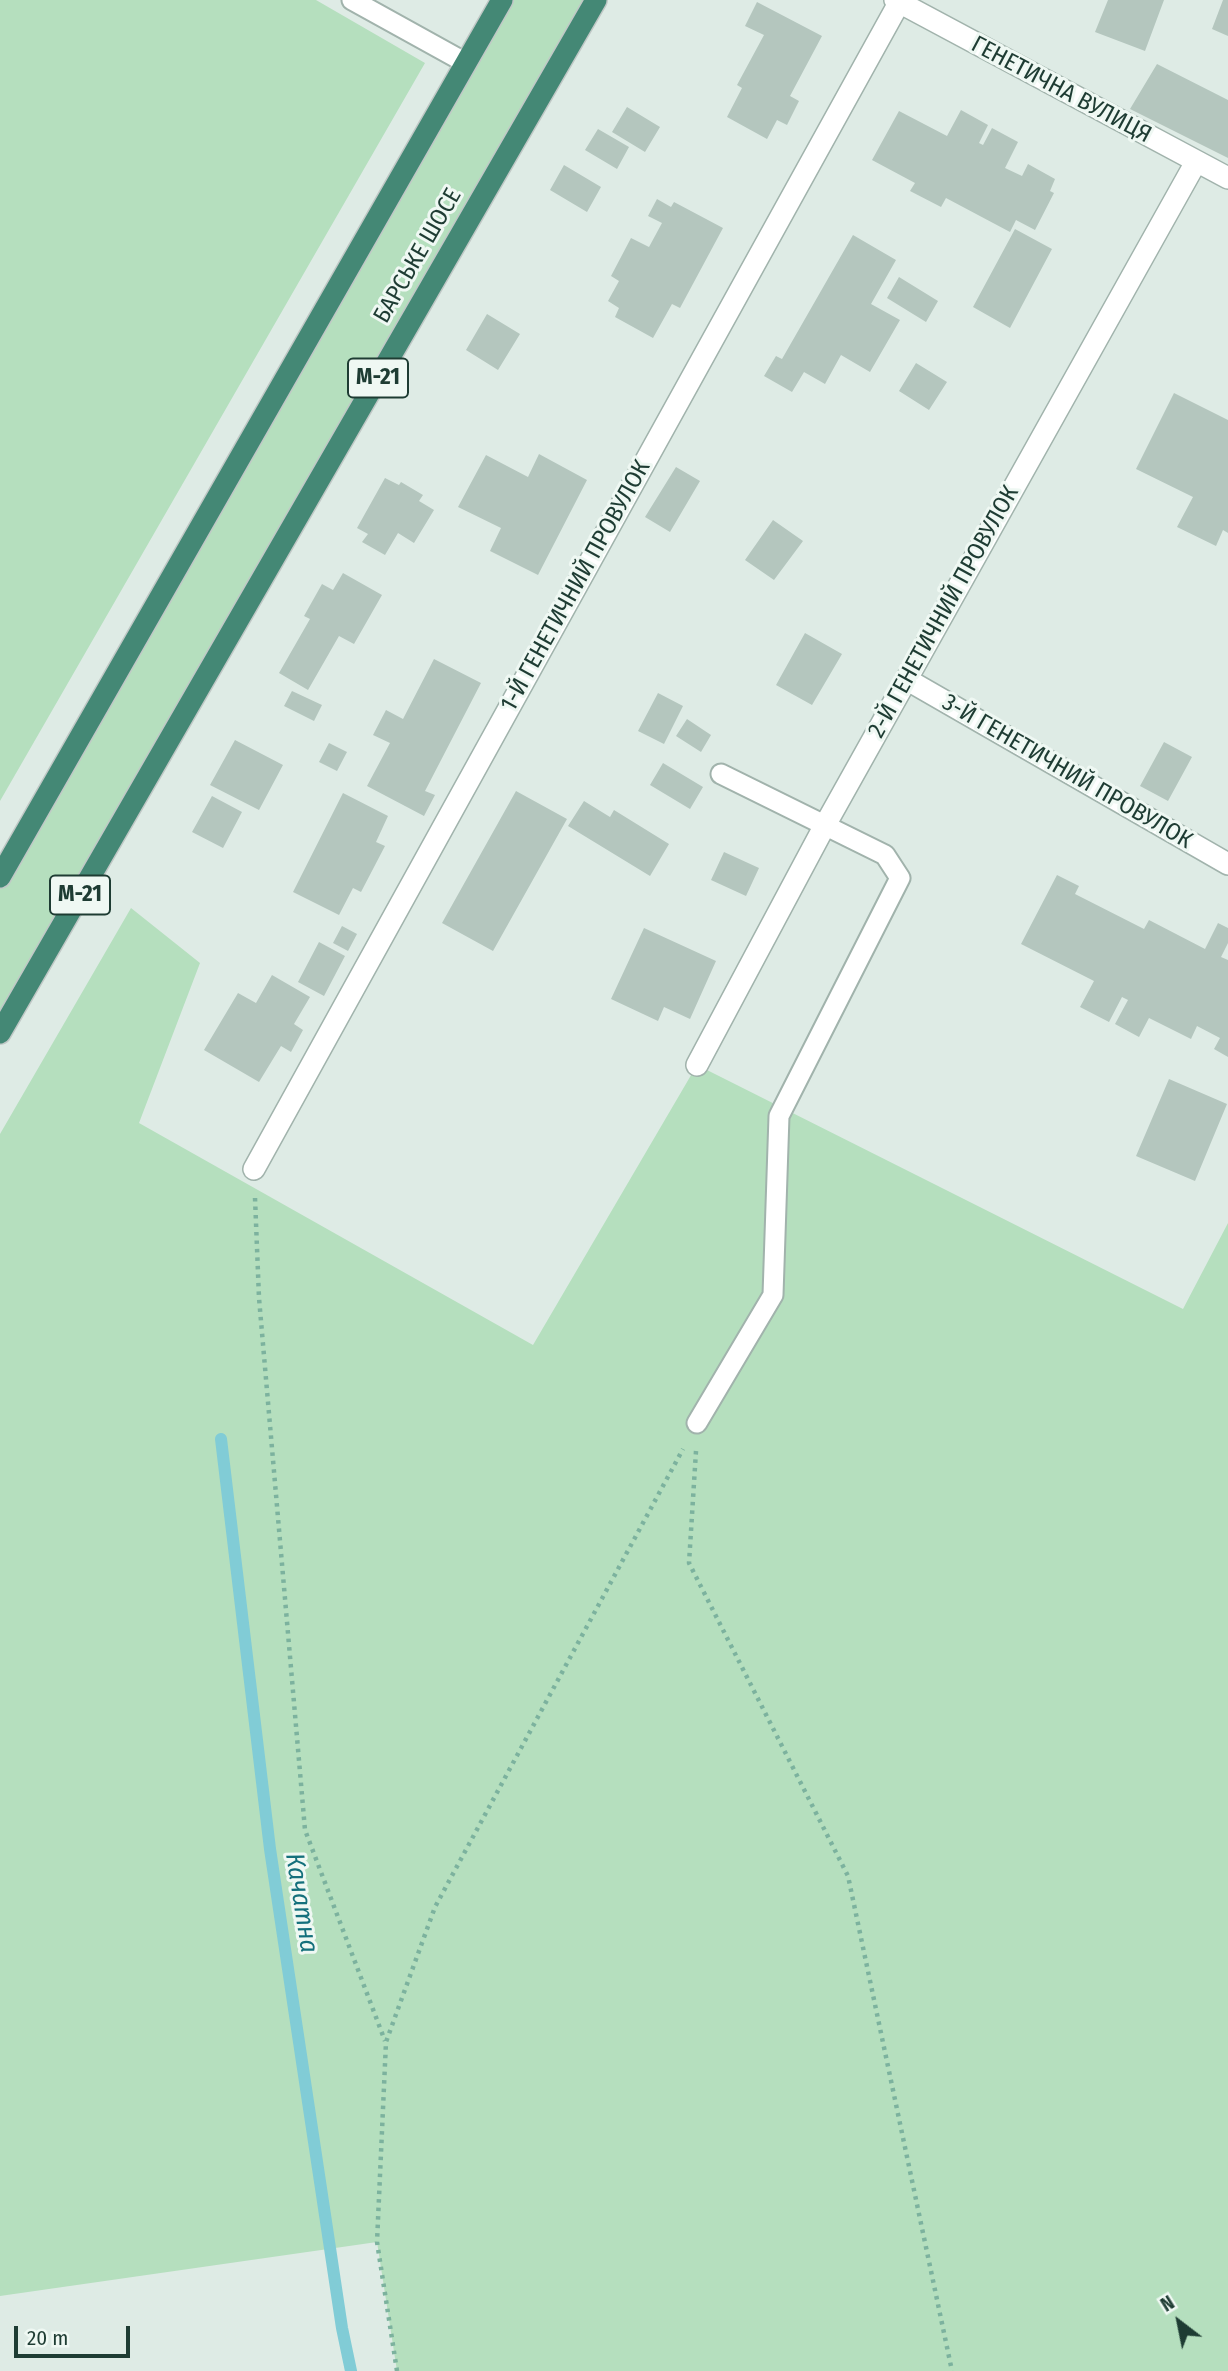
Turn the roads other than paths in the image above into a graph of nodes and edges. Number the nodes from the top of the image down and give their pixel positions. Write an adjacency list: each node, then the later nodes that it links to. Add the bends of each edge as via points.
1 (352, 0): 5 (lane)
2 (502, 0): 5 (highway)
3 (596, 0): 13 (highway, БАРСЬКЕ ШОСЕ / М-21)
4 (897, 1): 6 (street, ГЕНЕТИЧНА ВУЛИЦЯ); 15 (street, 1-Й ГЕНЕТИЧНИЙ ПРОВУЛОК)
5 (466, 63): 12 (highway)
6 (1196, 162): 7 (street, ГЕНЕТИЧНА ВУЛИЦЯ); 8 (street, 2-Й ГЕНЕТИЧНИЙ ПРОВУЛОК)
7 (1228, 178)
8 (906, 679): 10 (street, 2-Й ГЕНЕТИЧНИЙ ПРОВУЛОК); 11 (street, 3-Й ГЕНЕТИЧНИЙ ПРОВУЛОК)
9 (721, 774): 10 (lane)
10 (824, 827): 14 (street, 2-Й ГЕНЕТИЧНИЙ ПРОВУЛОК); 16 (lane, via 885,855 900,878 779,1116 773,1295)
11 (1228, 864)
12 (0, 877)
13 (0, 1033)
14 (697, 1065)
15 (254, 1169)
16 (697, 1423)

